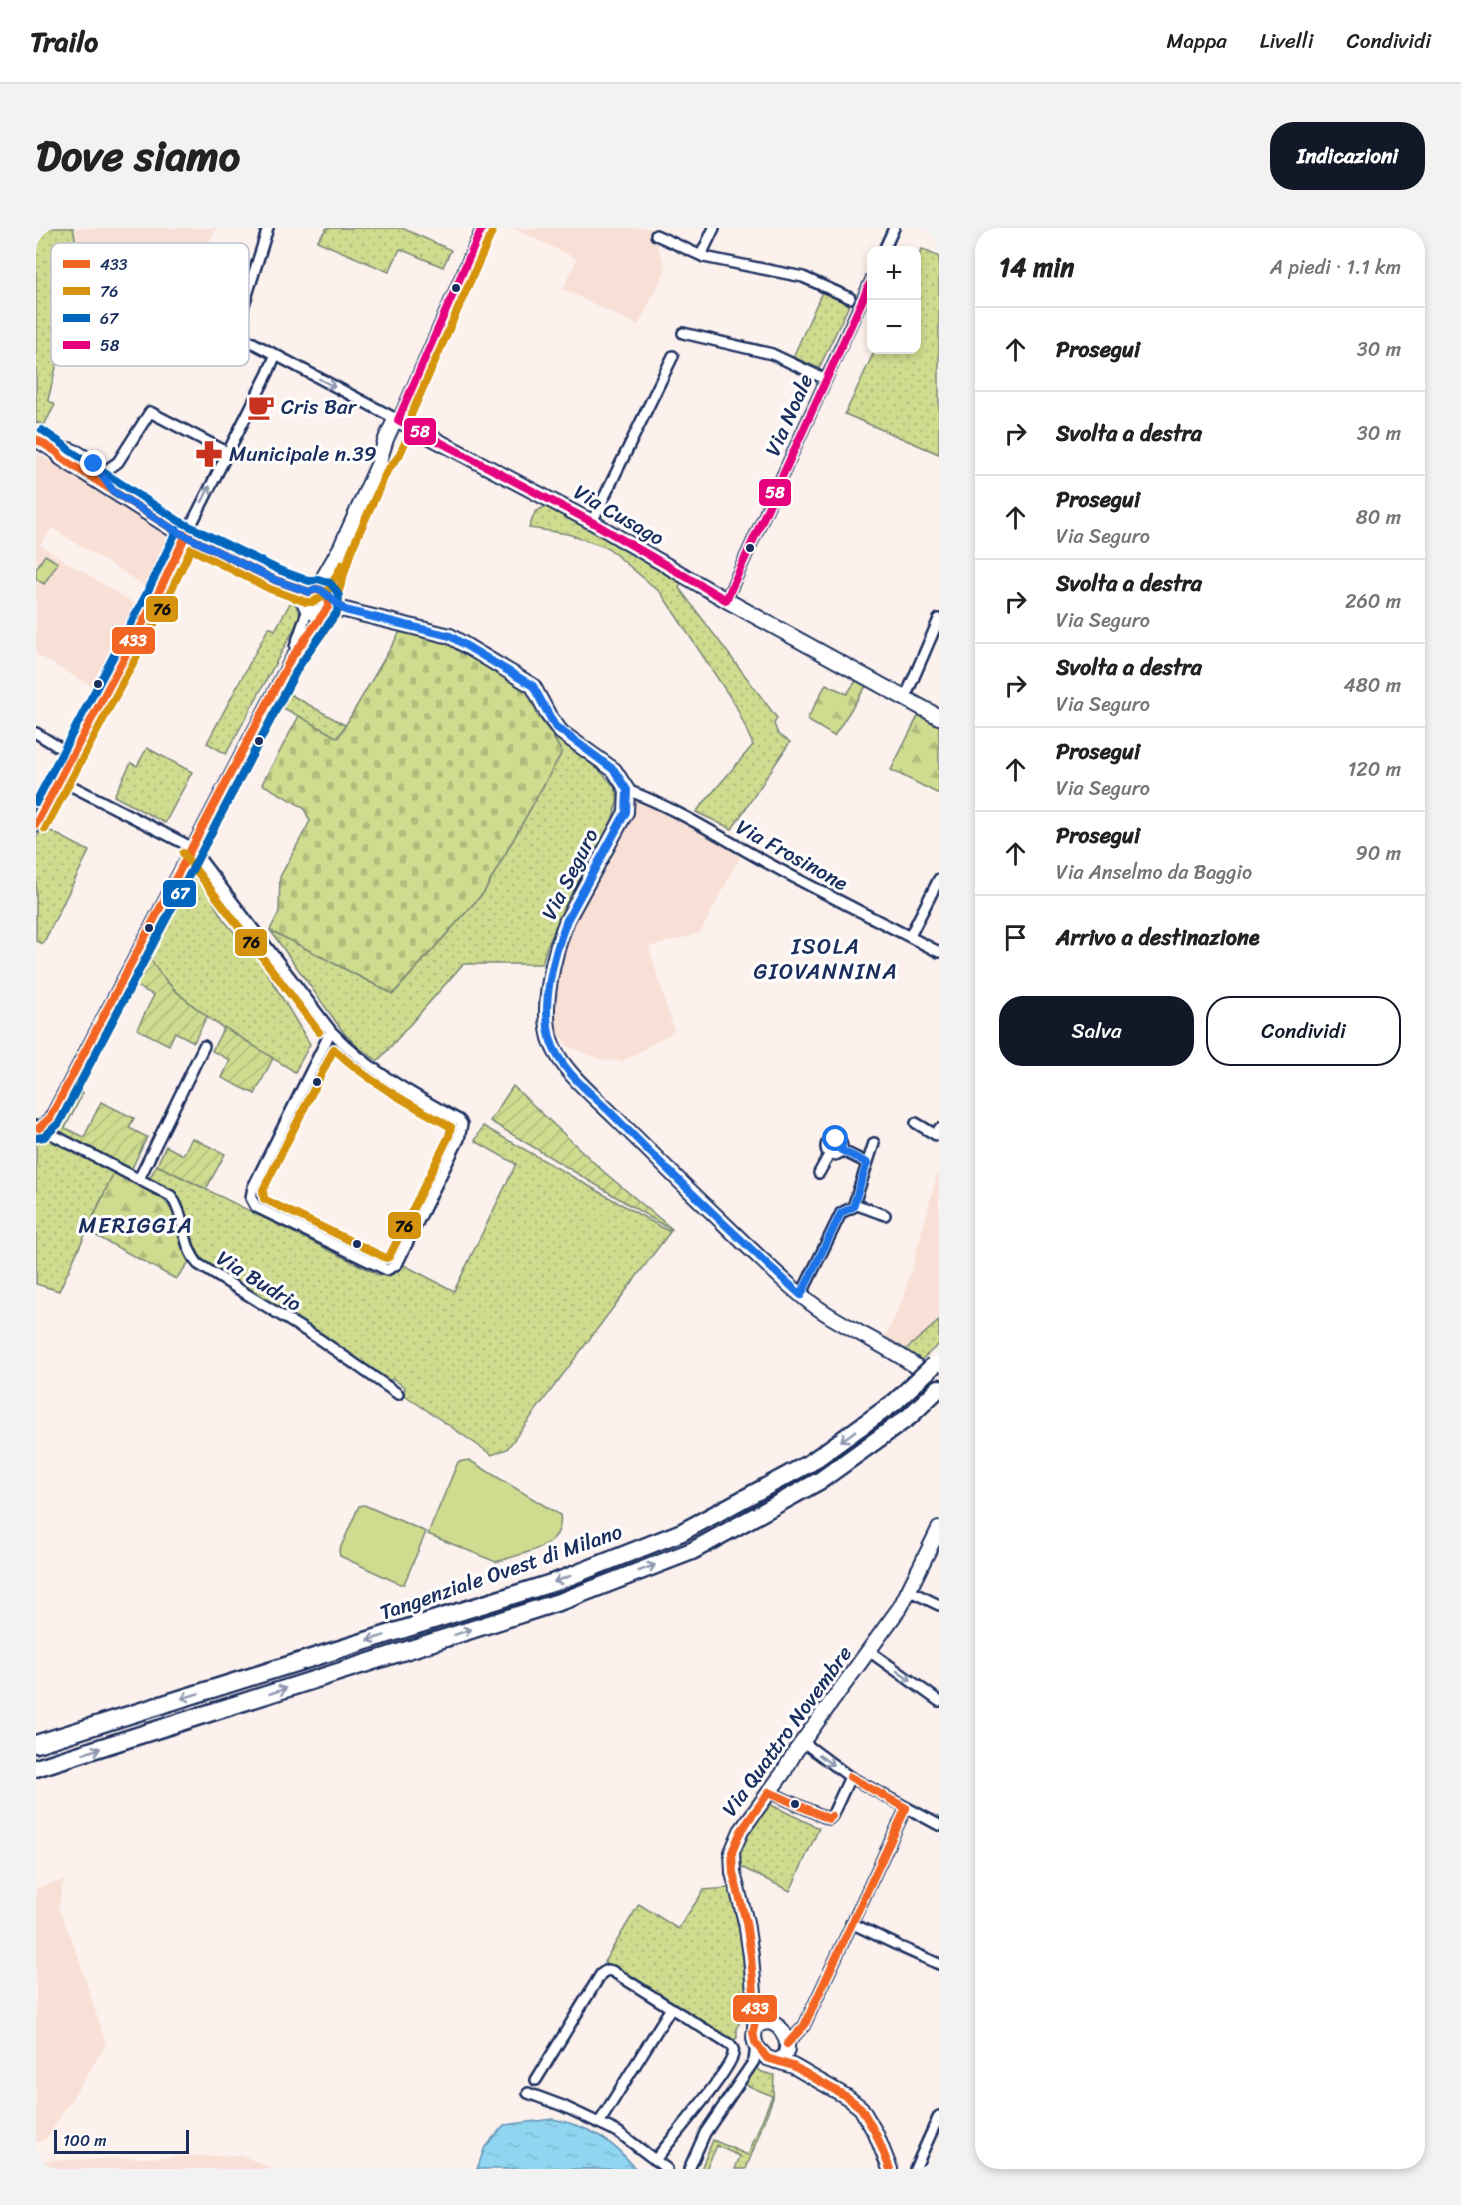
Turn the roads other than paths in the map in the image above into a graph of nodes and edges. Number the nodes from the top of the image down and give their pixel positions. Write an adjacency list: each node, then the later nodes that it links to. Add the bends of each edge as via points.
1 (268, 228): 8 (street, Via Cusago)
2 (482, 228): 16 (street)
3 (714, 228): 7 (street)
4 (894, 228): 6 (street)
5 (656, 235): 7 (street)
6 (886, 246)
7 (704, 257): 10 (street, via 803,277)
8 (249, 289)
9 (867, 289): 15 (street, Via Noale)
10 (850, 298)
11 (683, 333): 15 (street, via 772,354)
12 (249, 341): 13 (street, Via Cusago)
13 (275, 356): 16 (street, Via Cusago, one-way to 16); 18 (street)
14 (673, 356): 20 (street)
15 (825, 379): 23 (street, Via Noale)
16 (398, 420): 20 (street, Via Cusago); 22 (street, via 386,439)
17 (36, 439): 19 (street)
18 (227, 452): 19 (street, via 150,412 110,469); 21 (street, one-way to 18)
19 (95, 476): 21 (street)
20 (592, 522): 23 (street, Via Cusago)
21 (186, 535): 22 (street); 29 (street)
22 (318, 600): 25 (street); 25 (street); 31 (street, via 450,636 533,686 555,726 614,770)
23 (726, 600): 26 (street, Via Cusago)
24 (939, 619): 26 (street)
25 (290, 660): 33 (street)
26 (905, 698): 27 (street, Via Cusago)
27 (939, 717)
28 (36, 733): 29 (street)
29 (73, 756): 30 (street)
30 (60, 780): 32 (street); 33 (street)
31 (627, 790): 35 (street, Via Frosinone); 48 (street, Via Seguro, via 626,812 560,938 551,972 547,1021 552,1044 566,1067 674,1176)
32 (36, 824)
33 (191, 848): 37 (street); 40 (street, via 50,1118)
34 (939, 879): 35 (street)
35 (910, 936): 36 (street, Via Frosinone)
36 (939, 952)
37 (332, 1032): 37 (street, via 376,1071 462,1124 459,1139 397,1264 387,1270 256,1207 250,1198)
38 (204, 1046): 45 (street)
39 (916, 1123): 41 (street, via 936,1135)
40 (38, 1127): 45 (street, Via Budrio)
41 (939, 1129)
42 (874, 1143): 43 (street)
43 (867, 1163): 44 (street, via 841,1150 840,1142 833,1139); 46 (street)
44 (819, 1173)
45 (139, 1179): 51 (street, Via Budrio, via 163,1191 176,1204 187,1247 203,1268 319,1339)
46 (853, 1207): 47 (street); 48 (street, via 841,1213)
47 (885, 1215)
48 (801, 1295): 49 (street, Via Seguro, via 874,1340)
49 (930, 1364): 58 (highway, Tangenziale Ovest di Milano, one-way to 58, bridge, via 895,1402 810,1463 682,1532 558,1581)
50 (939, 1388): 59 (highway, Tangenziale Ovest di Milano, one-way to 50, via 565,1600 692,1551 821,1480 910,1416)
51 (398, 1394)
52 (939, 1529): 53 (street, Via Quattro Novembre)
53 (910, 1591): 54 (street); 55 (street, Via Quattro Novembre)
54 (939, 1605)
55 (870, 1652): 56 (street, one-way to 56); 57 (street, Via Quattro Novembre)
56 (939, 1701)
57 (802, 1742): 60 (street, one-way to 60); 61 (street, Via Quattro Novembre)
58 (36, 1744)
59 (36, 1768)
60 (850, 1777): 61 (street, via 829,1819); 62 (street)
61 (769, 1792): 67 (street, Via Quattro Novembre, via 741,1831 732,1852)
62 (902, 1806): 63 (street); 64 (street)
63 (939, 1825)
64 (851, 1923): 65 (street); 68 (street, via 804,2026)
65 (939, 1964)
66 (671, 2008): 69 (street, via 607,1970); 72 (street); 75 (street, via 730,2045 733,2056)
67 (760, 2024): 68 (street, via 775,2024); 68 (street, via 754,2038 756,2046)
68 (780, 2051): 77 (street, via 705,2133); 78 (street, via 861,2108)
69 (536, 2080)
70 (528, 2093): 72 (street)
71 (939, 2116): 73 (street)
72 (599, 2123): 75 (street)
73 (929, 2140): 74 (street); 79 (street)
74 (939, 2144)
75 (656, 2160): 76 (street)
76 (667, 2169)
77 (689, 2169)
78 (890, 2169)
79 (915, 2169)

